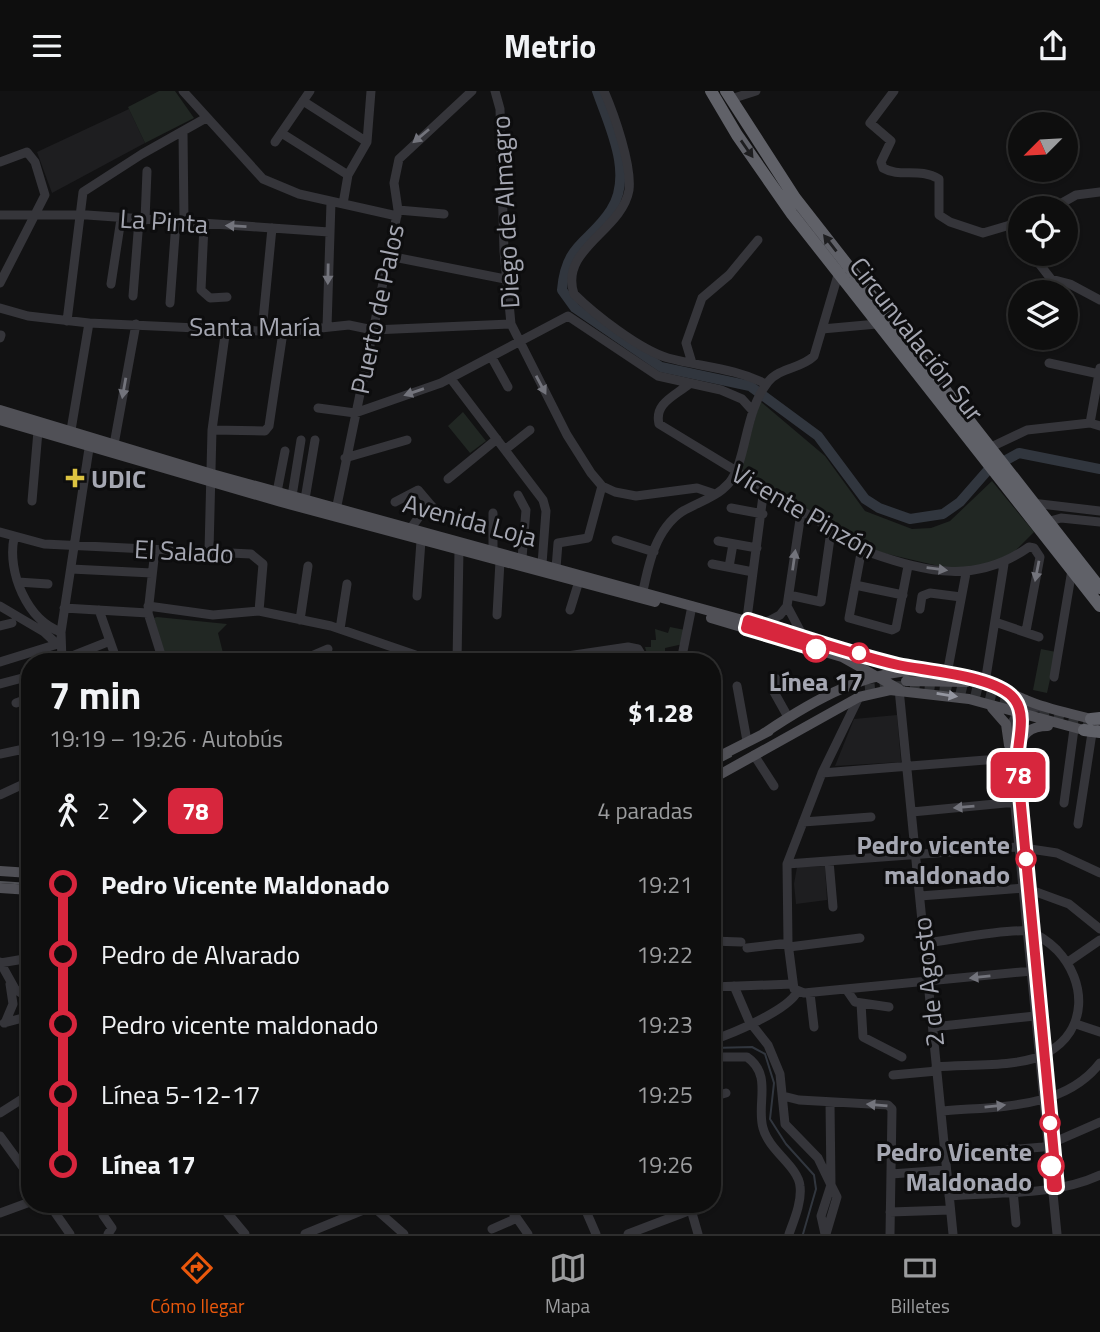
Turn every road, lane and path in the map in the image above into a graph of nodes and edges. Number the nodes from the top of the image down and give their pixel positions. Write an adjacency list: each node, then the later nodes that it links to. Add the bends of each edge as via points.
1 (184, 91): 12 (street)
2 (310, 91): 11 (street)
3 (371, 91): 16 (street)
4 (472, 91): 24 (street, Puerto de Palos, one-way to 24, via 399,159 394,183)
5 (495, 91): 40 (street, Diego de Almagro, via 500,109)
6 (604, 91): 61 (street, via 621,143 629,189 615,221 580,256 570,281 580,300 653,352)
7 (711, 91): 39 (highway, Circunvalación Sur, one-way to 39, via 767,179)
8 (756, 91): 10 (street)
9 (894, 91): 33 (street, via 870,123 891,141 881,162 883,168 923,172 939,179 939,215 950,222 984,233)
10 (729, 95): 87 (highway, Circunvalación Sur, one-way to 10, via 795,198)
11 (303, 101): 14 (street); 16 (street)
12 (206, 118): 13 (street); 22 (street, via 263,179)
13 (183, 132): 28 (street, via 86,188); 31 (street)
14 (283, 134): 15 (street); 19 (street)
15 (275, 142)
16 (367, 142): 19 (street)
17 (0, 162): 27 (street, via 23,152 32,156 45,195)
18 (147, 171): 30 (street)
19 (348, 175): 23 (street)
20 (1100, 192): 21 (street)
21 (1074, 196)
22 (331, 202): 23 (street); 35 (street)
23 (343, 204): 24 (street)
24 (398, 213): 25 (street); 37 (street, Puerto de Palos)
25 (444, 214)
26 (0, 215): 27 (street, La Pinta)
27 (35, 216): 28 (street, La Pinta); 41 (street)
28 (80, 216): 29 (street, La Pinta); 48 (street)
29 (121, 219): 30 (street, La Pinta); 42 (street)
30 (142, 220): 31 (street, La Pinta); 43 (street)
31 (180, 222): 32 (street, La Pinta); 46 (street)
32 (205, 225): 34 (street, La Pinta, one-way to 32); 44 (street, via 201,290 210,298)
33 (1008, 226)
34 (272, 228): 35 (street, La Pinta); 57 (street)
35 (329, 232): 53 (street, one-way to 53)
36 (758, 240): 61 (street, via 702,298 686,342)
37 (389, 256): 40 (street); 56 (street, Puerto de Palos)
38 (1041, 266): 45 (street, via 1051,279)
39 (838, 275): 52 (highway, Circunvalación Sur); 55 (street)
40 (505, 279): 51 (street, Diego de Almagro)
41 (0, 283)
42 (111, 284)
43 (133, 296)
44 (227, 297)
45 (1100, 300)
46 (170, 303)
47 (0, 308): 48 (street, Santa María)
48 (67, 321): 49 (street, Santa María)
49 (89, 323): 50 (street, Santa María); 78 (street)
50 (136, 324): 54 (street, Santa María); 84 (street, one-way to 84)
51 (511, 324): 56 (street, Santa María); 59 (street, Diego de Almagro)
52 (877, 324): 55 (street); 87 (highway, Circunvalación Sur)
53 (327, 327): 56 (street, Santa María); 58 (street, Santa María)
54 (226, 328): 57 (street, Santa María); 75 (street)
55 (822, 329): 68 (street, via 814,356 778,374)
56 (373, 330): 72 (street, Puerto de Palos)
57 (262, 331): 58 (street, Santa María)
58 (284, 332): 75 (street, via 269,426 259,432)
59 (520, 343): 60 (street); 66 (street, via 568,317 658,376); 93 (street, Diego de Almagro, one-way to 93, via 567,435)
60 (492, 358): 65 (street); 67 (street)
61 (692, 363): 68 (street, via 722,367)
62 (1049, 363): 64 (street)
63 (1100, 368): 64 (street)
64 (1099, 373): 74 (street)
65 (451, 379): 72 (street, one-way to 72); 79 (street)
66 (689, 384): 69 (street, via 721,390); 89 (street, Vicente Pinzón, via 659,407 659,424)
67 (508, 387)
68 (765, 387): 69 (street)
69 (754, 406): 89 (street)
70 (317, 408): 72 (street)
71 (0, 410): 78 (main road, Avenida Loja)
72 (355, 413): 88 (street, Puerto de Palos)
73 (0, 420): 77 (main road, Avenida Loja)
74 (1095, 425): 87 (street, via 1027,430)
75 (212, 430): 90 (street)
76 (530, 430): 85 (street)
77 (38, 431): 78 (main road, Avenida Loja); 100 (street)
78 (70, 435): 83 (main road, Avenida Loja)
79 (497, 439): 85 (street); 91 (street)
80 (300, 440): 98 (street)
81 (315, 440): 99 (street)
82 (407, 440): 88 (street)
83 (90, 441): 84 (main road, Avenida Loja); 120 (street)
84 (113, 448): 90 (main road, Avenida Loja)
85 (506, 450): 132 (street, via 543,500)
86 (285, 451): 95 (street)
87 (988, 453): 92 (highway, Circunvalación Sur)
88 (345, 458): 106 (street, Puerto de Palos)
89 (736, 472): 94 (street, Vicente Pinzón); 96 (street)
90 (212, 478): 95 (main road, Avenida Loja); 106 (main road, Avenida Loja); 126 (street)
91 (448, 479)
92 (1006, 479): 103 (highway, Circunvalación Sur); 112 (highway, Circunvalación Sur)
93 (602, 486): 96 (street, via 636,496 697,488); 137 (street, via 588,538 558,543)
94 (764, 488): 108 (street, Vicente Pinzón); 109 (street)
95 (277, 492): 98 (main road, Avenida Loja)
96 (715, 494): 128 (street, via 671,521)
97 (519, 495): 129 (street, via 526,510)
98 (292, 496): 99 (main road, Avenida Loja)
99 (305, 499): 106 (main road, Avenida Loja)
100 (32, 501)
101 (394, 502): 102 (street, via 418,490)
102 (429, 503): 110 (street); 113 (street)
103 (1032, 503): 105 (street); 112 (highway, Circunvalación Sur)
104 (731, 508): 109 (street)
105 (1100, 511)
106 (336, 512): 113 (main road, Avenida Loja); 118 (main road, Avenida Loja)
107 (494, 513): 127 (street)
108 (801, 513): 114 (street, Vicente Pinzón); 150 (street, one-way to 108)
109 (763, 514): 122 (street)
110 (440, 516)
111 (1100, 522): 112 (street, via 1061,518)
112 (1042, 523): 139 (highway, Circunvalación Sur); 148 (highway, Circunvalación Sur)
113 (411, 528): 127 (main road, Avenida Loja)
114 (831, 531): 123 (street, Vicente Pinzón); 150 (street, via 824,603)
115 (0, 532): 116 (street, El Salado)
116 (14, 538): 120 (street, El Salado); 144 (street)
117 (617, 540): 128 (street)
118 (421, 541): 125 (main road, Avenida Loja); 152 (street)
119 (718, 541): 121 (street)
120 (74, 543): 124 (street, El Salado); 138 (street)
121 (733, 544): 122 (street); 136 (street)
122 (757, 548): 140 (street)
123 (862, 548): 135 (street, Vicente Pinzón); 147 (street)
124 (155, 550): 126 (street, El Salado); 141 (street)
125 (459, 550): 130 (main road, Avenida Loja); 186 (street)
126 (209, 551): 163 (street, El Salado, via 258,557 263,564)
127 (493, 551): 129 (main road, Avenida Loja)
128 (653, 552): 149 (street)
129 (522, 558): 132 (main road, Avenida Loja)
130 (500, 561): 143 (main road, Avenida Loja); 164 (street)
131 (1004, 563): 142 (street, Vicente Pinzón); 166 (street); 172 (street, Vicente Pinzón, one-way to 172, via 1029,547 1040,557)
132 (542, 564): 137 (main road, Avenida Loja)
133 (712, 564): 136 (street)
134 (308, 566): 165 (street)
135 (908, 566): 142 (street, Vicente Pinzón, one-way to 142); 151 (street)
136 (729, 567): 140 (street)
137 (556, 568): 149 (main road, Avenida Loja)
138 (71, 569): 141 (street); 157 (street)
139 (1072, 570): 156 (highway, Circunvalación Sur); 196 (street)
140 (753, 572): 168 (street)
141 (152, 573): 158 (street)
142 (966, 573): 153 (street)
143 (579, 581): 149 (main road, Avenida Loja); 162 (street)
144 (18, 582): 145 (street); 173 (street, via 40,621)
145 (48, 584)
146 (347, 584): 171 (street)
147 (855, 585): 151 (street); 151 (street, via 849,618 891,630 898,625)
148 (1100, 588)
149 (642, 594): 159 (main road, Avenida Loja)
150 (789, 595): 155 (street)
151 (903, 595)
152 (417, 596)
153 (961, 597): 160 (street, via 925,594); 194 (street)
154 (0, 606): 177 (street)
155 (787, 606): 169 (street); 174 (street)
156 (1100, 606)
157 (64, 608): 161 (street); 173 (street)
158 (148, 609): 161 (street); 163 (street, via 213,615); 183 (street)
159 (691, 609): 168 (main road, Avenida Loja); 189 (street)
160 (920, 609)
161 (99, 610): 176 (street)
162 (570, 610)
163 (259, 611): 165 (street)
164 (498, 615)
165 (300, 620): 171 (street)
166 (995, 622): 172 (street); 199 (street)
167 (12, 623): 170 (street)
168 (747, 624): 169 (main road, Avenida Loja); 191 (main road, Avenida Loja)
169 (763, 624): 174 (main road, Avenida Loja)
170 (0, 627)
171 (340, 629): 185 (street)
172 (1026, 631): 175 (street)
173 (61, 632): 177 (street)
174 (803, 636): 193 (main road, Avenida Loja)
175 (1039, 637)
176 (110, 641): 181 (street); 182 (street)
177 (59, 644): 179 (street); 180 (street)
178 (328, 649): 184 (street)
179 (30, 653)
180 (61, 653)
181 (81, 653)
182 (114, 653)
183 (161, 653)
184 (320, 653)
185 (410, 653)
186 (457, 653)
187 (583, 653): 188 (street, via 614,648)
188 (640, 653)
189 (683, 653)
190 (21, 656): 192 (street)
191 (842, 657): 195 (main road, Avenida Loja); 203 (main road, via 850,668)
192 (0, 662)
193 (928, 671): 194 (main road); 195 (main road)
194 (947, 674): 199 (main road)
195 (876, 677): 201 (main road, Avenida Loja); 203 (main road)
196 (1054, 677)
197 (21, 678): 200 (street)
198 (777, 679): 211 (street, via 774,692)
199 (981, 682): 201 (main road); 204 (main road)
200 (0, 684)
201 (902, 685): 205 (main road); 208 (main road, one-way to 208); 224 (street, 2 de Agosto)
202 (737, 686): 217 (street)
203 (848, 686): 211 (main road)
204 (1002, 689): 209 (main road); 210 (street, via 1013,697)
205 (862, 691): 212 (main road); 215 (street); 216 (main road); 223 (main road, via 790,728)
206 (21, 701): 207 (street)
207 (16, 703)
208 (987, 705): 210 (main road); 219 (main road, via 1006,724)
209 (1053, 708): 210 (street, via 1032,707); 214 (main road)
210 (1019, 713): 213 (main road); 219 (street, via 1010,726)
211 (788, 717): 216 (main road)
212 (818, 719): 215 (street, via 835,712 844,720); 222 (main road)
213 (1059, 726): 214 (main road); 219 (main road, via 1034,727)
214 (1093, 727): 231 (street); 235 (street)
215 (844, 729): 225 (street)
216 (763, 733): 217 (main road)
217 (747, 741): 221 (main road)
218 (21, 748): 220 (street)
219 (1013, 752): 224 (street); 230 (street); 236 (street)
220 (0, 754)
221 (721, 755)
222 (754, 755): 223 (main road); 228 (street)
223 (736, 765): 226 (main road)
224 (908, 767): 225 (street); 232 (street, 2 de Agosto)
225 (822, 773): 234 (street)
226 (721, 774)
227 (21, 785): 229 (street)
228 (774, 786)
229 (0, 795)
230 (1016, 802): 232 (street, one-way to 232); 236 (street)
231 (1064, 803)
232 (912, 812): 237 (street, 2 de Agosto)
233 (871, 817): 234 (street)
234 (803, 822): 239 (street)
235 (1078, 824)
236 (1022, 847): 237 (street); 242 (street, via 1057,853); 244 (street)
237 (916, 853): 238 (street); 246 (street, 2 de Agosto)
238 (829, 862): 239 (street); 247 (street)
239 (787, 864): 254 (street)
240 (0, 871): 241 (main road)
241 (21, 872)
242 (1100, 873)
243 (0, 888): 245 (main road)
244 (1026, 888): 246 (street); 248 (street, via 1069,904); 249 (street)
245 (21, 889)
246 (920, 896): 253 (street, 2 de Agosto)
247 (833, 907)
248 (1100, 929)
249 (1031, 933): 253 (street); 256 (street); 258 (street); 280 (street)
250 (860, 938): 254 (street)
251 (1100, 940): 256 (street)
252 (721, 942): 254 (street)
253 (925, 943): 260 (street, 2 de Agosto)
254 (789, 945): 263 (street)
255 (21, 959): 257 (street)
256 (1068, 961): 273 (street, via 1080,997)
257 (0, 962): 259 (street)
258 (1032, 971): 260 (street, one-way to 260); 269 (street)
259 (9, 979): 265 (street); 271 (street, via 13,1004)
260 (929, 982): 264 (street); 275 (street, 2 de Agosto)
261 (734, 986): 262 (street); 263 (street); 272 (street)
262 (721, 987)
263 (795, 988): 266 (street); 272 (street, via 788,1003)
264 (846, 989): 266 (street); 267 (street, via 851,1000)
265 (21, 993)
266 (810, 993): 274 (street)
267 (861, 1003): 268 (street); 279 (street, via 863,1037)
268 (889, 1007)
269 (1035, 1016): 275 (street); 280 (street)
270 (21, 1018): 271 (street)
271 (3, 1023)
272 (751, 1023): 277 (street); 286 (street, via 774,1058)
273 (1076, 1024): 276 (street); 280 (street)
274 (814, 1027)
275 (933, 1027): 282 (street, 2 de Agosto)
276 (1100, 1032)
277 (721, 1037)
278 (721, 1057): 330 (street, via 747,1057 758,1069 763,1087 762,1128 800,1186)
279 (902, 1057)
280 (1039, 1057): 282 (street); 288 (street)
281 (1100, 1063): 288 (street, via 1086,1079)
282 (937, 1069): 283 (street); 291 (street, 2 de Agosto)
283 (893, 1075)
284 (726, 1093): 285 (street)
285 (721, 1094)
286 (783, 1096): 289 (street); 300 (street, via 785,1124 818,1158)
287 (21, 1099): 290 (street)
288 (1046, 1099): 291 (street, one-way to 288); 294 (street)
289 (830, 1102): 298 (street, one-way to 289, via 892,1109 888,1105); 300 (street)
290 (1, 1110)
291 (943, 1111): 295 (street, 2 de Agosto)
292 (1100, 1122): 294 (street)
293 (0, 1136): 296 (street)
294 (1051, 1144): 295 (street); 301 (street)
295 (945, 1155): 297 (street, 2 de Agosto)
296 (21, 1165)
297 (946, 1170): 298 (street); 303 (street, 2 de Agosto)
298 (891, 1174): 306 (street)
299 (1100, 1175): 301 (street)
300 (831, 1185): 331 (street, via 821,1216)
301 (1055, 1187): 302 (street); 334 (street)
302 (1013, 1191): 303 (street); 318 (street)
303 (949, 1196): 305 (street, 2 de Agosto)
304 (21, 1205): 307 (street)
305 (950, 1210): 306 (street); 333 (street, 2 de Agosto)
306 (890, 1212): 332 (street)
307 (0, 1213)
308 (55, 1213): 322 (street)
309 (227, 1213): 321 (street)
310 (355, 1213): 324 (street)
311 (382, 1213): 325 (street)
312 (513, 1213): 317 (street)
313 (587, 1213): 327 (street)
314 (678, 1213): 320 (street)
315 (692, 1213): 329 (street)
316 (103, 1215): 323 (street, via 112,1228)
317 (517, 1218): 319 (street); 326 (street)
318 (1016, 1223)
319 (492, 1229)
320 (639, 1232): 328 (street)
321 (243, 1233)
322 (70, 1234)
323 (108, 1234)
324 (306, 1234)
325 (404, 1234)
326 (528, 1234)
327 (596, 1234)
328 (628, 1234)
329 (698, 1234)
330 (789, 1234)
331 (825, 1234)
332 (890, 1234)
333 (953, 1234)
334 (1060, 1234)

